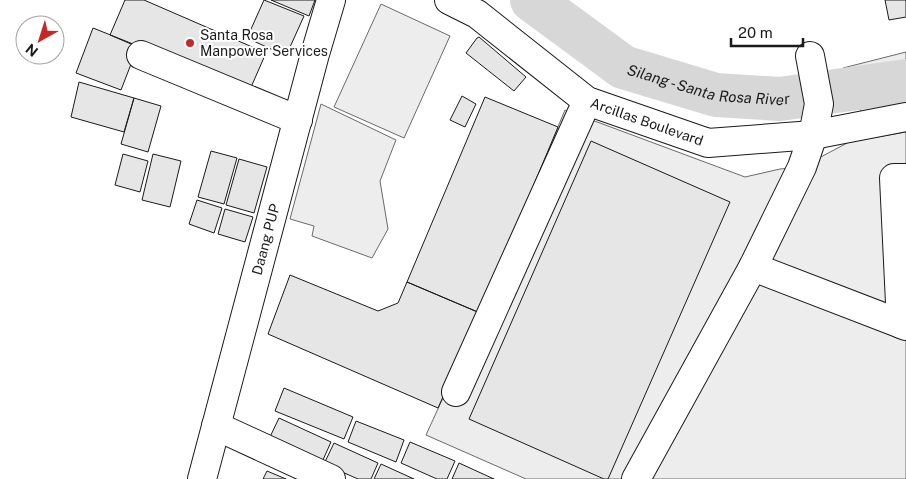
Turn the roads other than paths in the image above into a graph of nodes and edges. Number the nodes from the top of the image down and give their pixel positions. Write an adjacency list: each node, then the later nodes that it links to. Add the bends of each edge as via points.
1 (332, 0): 7 (street, Daang PUP)
2 (449, 0): 5 (street, Arcillas Boulevard, via 477,14)
3 (141, 55): 7 (street)
4 (810, 56): 8 (street, via 819,104)
5 (587, 101): 8 (street, Arcillas Boulevard, via 708,144); 12 (street)
6 (906, 117): 8 (street, Arcillas Boulevard)
7 (298, 120): 13 (street, Daang PUP)
8 (813, 135): 10 (street, via 802,167)
9 (906, 178): 11 (street, via 894,178)
10 (753, 266): 11 (street); 16 (street)
11 (904, 325)
12 (456, 392)
13 (216, 426): 14 (street, Daang PUP); 15 (street)
14 (202, 479)
15 (331, 479)
16 (636, 479)

